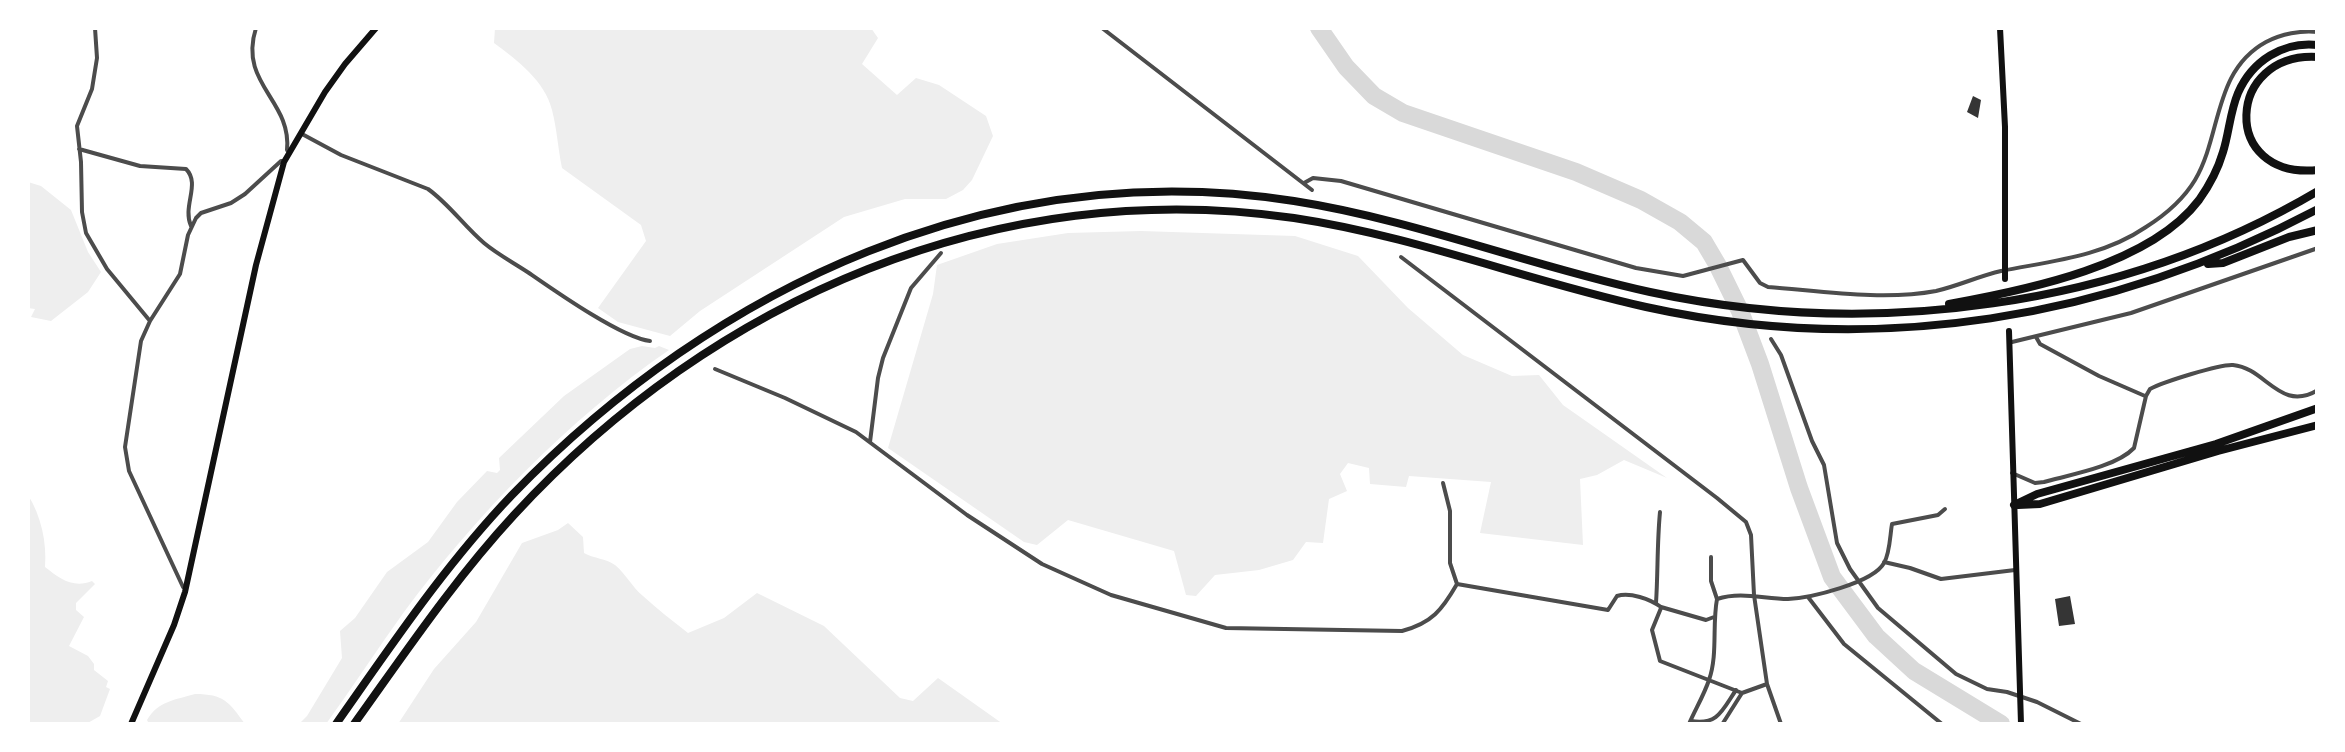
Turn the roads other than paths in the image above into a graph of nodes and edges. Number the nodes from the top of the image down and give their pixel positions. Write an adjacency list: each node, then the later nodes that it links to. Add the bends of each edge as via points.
1 (95, 28): 10 (street, via 97,58 77,126)
2 (256, 28): 11 (street, via 255,74 276,107)
3 (376, 28): 9 (main road)
4 (1102, 28): 14 (street)
5 (2000, 28): 24 (main road)
6 (2318, 32): 24 (street, via 2274,38 2244,58 2226,88 2197,177 2180,201 2144,229 2103,249)
7 (2318, 45): 25 (highway, via 2280,50 2248,76 2213,176 2190,210 2160,236 2025,288)
8 (2318, 57): 13 (highway, via 2298,57 2267,72 2245,112 2251,140 2270,162)
9 (300, 133): 11 (main road); 30 (street, via 428,189 486,245 559,294)
10 (79, 149): 18 (street, via 140,166 186,169 193,180); 26 (street, via 86,233)
11 (289, 152): 12 (main road)
12 (284, 162): 18 (street, via 245,194 201,213); 48 (main road)
13 (2318, 170)
14 (1304, 183): 15 (street); 24 (street, via 1340,181 1683,276 1743,260 1768,287 1913,294)
15 (1312, 190)
16 (2318, 191): 25 (highway, via 2212,243 2109,278 2001,302)
17 (2318, 209): 23 (highway)
18 (192, 227): 26 (street, via 180,274)
19 (2318, 230): 23 (highway, via 2223,264)
20 (2318, 248): 28 (street, via 2131,314)
21 (941, 254): 37 (street, via 911,288 883,358)
22 (1401, 257): 49 (street, via 1746,522)
23 (2201, 264): 63 (highway, via 2112,294 2004,317 1825,329 1704,318 1350,228 1241,212 1076,215 986,230 814,291 714,347 610,424 481,552)
24 (2005, 275)
25 (1881, 314): 62 (highway, via 1699,302 1294,201 1164,192 1000,210 856,254 754,304 651,372 510,497 467,545)
26 (150, 321): 48 (street, via 124,447)
27 (2009, 330): 31 (main road)
28 (2036, 337): 31 (street); 34 (street)
29 (1772, 339): 46 (street, via 1824,464 1837,543)
30 (650, 341)
31 (2010, 342): 38 (main road)
32 (715, 369): 37 (street)
33 (2318, 390): 34 (street, via 2288,396 2230,364 2158,385)
34 (2146, 396): 38 (street, via 2128,454 2044,482)
35 (2318, 408): 40 (highway)
36 (2318, 425): 40 (highway, via 2040,504)
37 (870, 442): 47 (street, via 1042,564 1111,595 1226,628 1402,631 1433,617)
38 (2012, 473): 40 (main road)
39 (1442, 483): 47 (street)
40 (2014, 505): 45 (main road)
41 (1945, 509): 44 (street, via 1892,524)
42 (1660, 512): 52 (street)
43 (1711, 558): 51 (street)
44 (1884, 562): 45 (street, via 1941,579); 46 (street)
45 (2015, 570): 58 (main road)
46 (1856, 582): 50 (street); 58 (street, via 1956,674)
47 (1457, 584): 52 (street, via 1590,609 1608,610 1625,594)
48 (185, 592): 61 (main road)
49 (1754, 596): 50 (street); 51 (street); 55 (street)
50 (1808, 597): 65 (street, via 1844,644)
51 (1717, 599): 53 (street)
52 (1659, 605): 53 (street, via 1706,620); 54 (street, via 1652,630 1660,660)
53 (1714, 616): 54 (street)
54 (1710, 678): 56 (street); 59 (street)
55 (1767, 684): 57 (street); 64 (street)
56 (1736, 690): 57 (street); 59 (street, via 1716,718)
57 (1742, 693): 60 (street)
58 (2020, 699): 66 (main road); 67 (street)
59 (1690, 722)
60 (1723, 723)
61 (130, 724)
62 (336, 724)
63 (354, 724)
64 (1781, 724)
65 (1942, 724)
66 (2021, 724)
67 (2080, 724)

